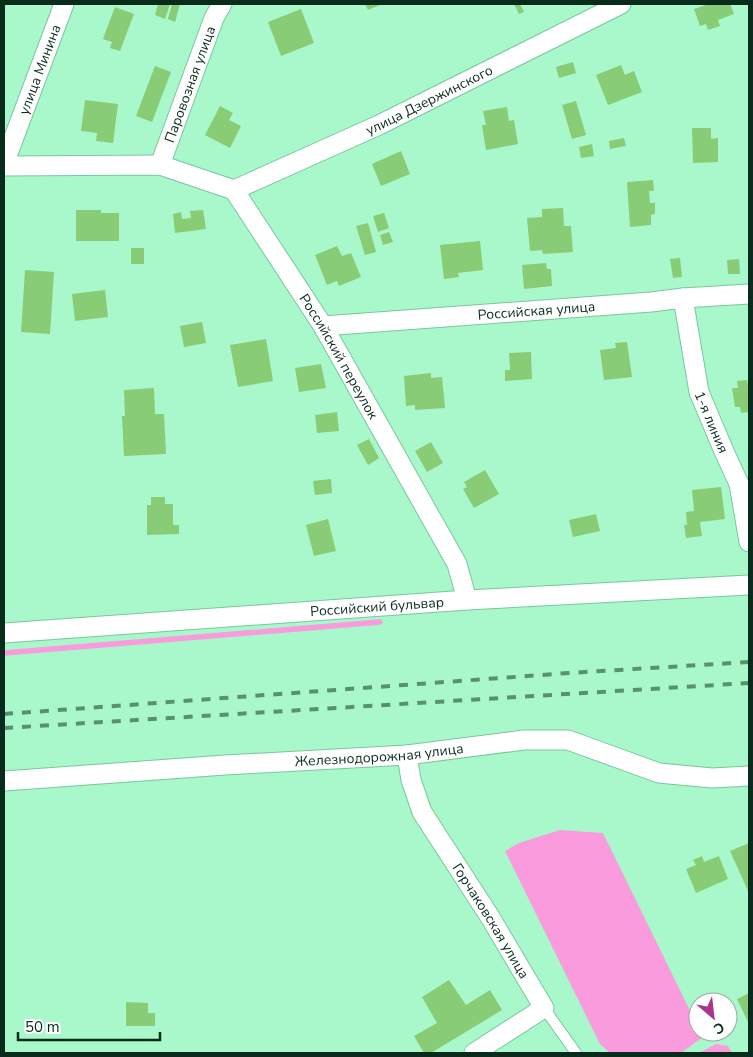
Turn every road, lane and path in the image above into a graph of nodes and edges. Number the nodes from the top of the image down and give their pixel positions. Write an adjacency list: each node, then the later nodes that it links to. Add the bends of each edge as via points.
1 (64, 4): 4 (street, улица Минина)
2 (222, 4): 5 (street, Паровозная улица)
3 (621, 4): 6 (street, улица Дзержинского, via 379,125)
4 (4, 165): 5 (street)
5 (160, 165): 6 (street)
6 (234, 190): 9 (street, Российский переулок)
7 (749, 294): 8 (street, Российская улица)
8 (683, 298): 9 (street, Российская улица); 10 (street, 1-я линия, via 699,392 739,484)
9 (323, 326): 12 (street, Российский переулок, via 457,564)
10 (749, 542)
11 (749, 585): 12 (street, Российский бульвар)
12 (468, 600): 13 (street, Российский бульвар)
13 (4, 633)
14 (407, 755): 15 (street, Железнодорожная улица, via 524,740 568,740 659,773 712,778); 16 (street, Железнодорожная улица); 17 (street, Горчаковская улица, via 422,812)
15 (749, 776)
16 (4, 781)
17 (544, 1008): 18 (street); 19 (lane)
18 (474, 1053)
19 (576, 1053)

